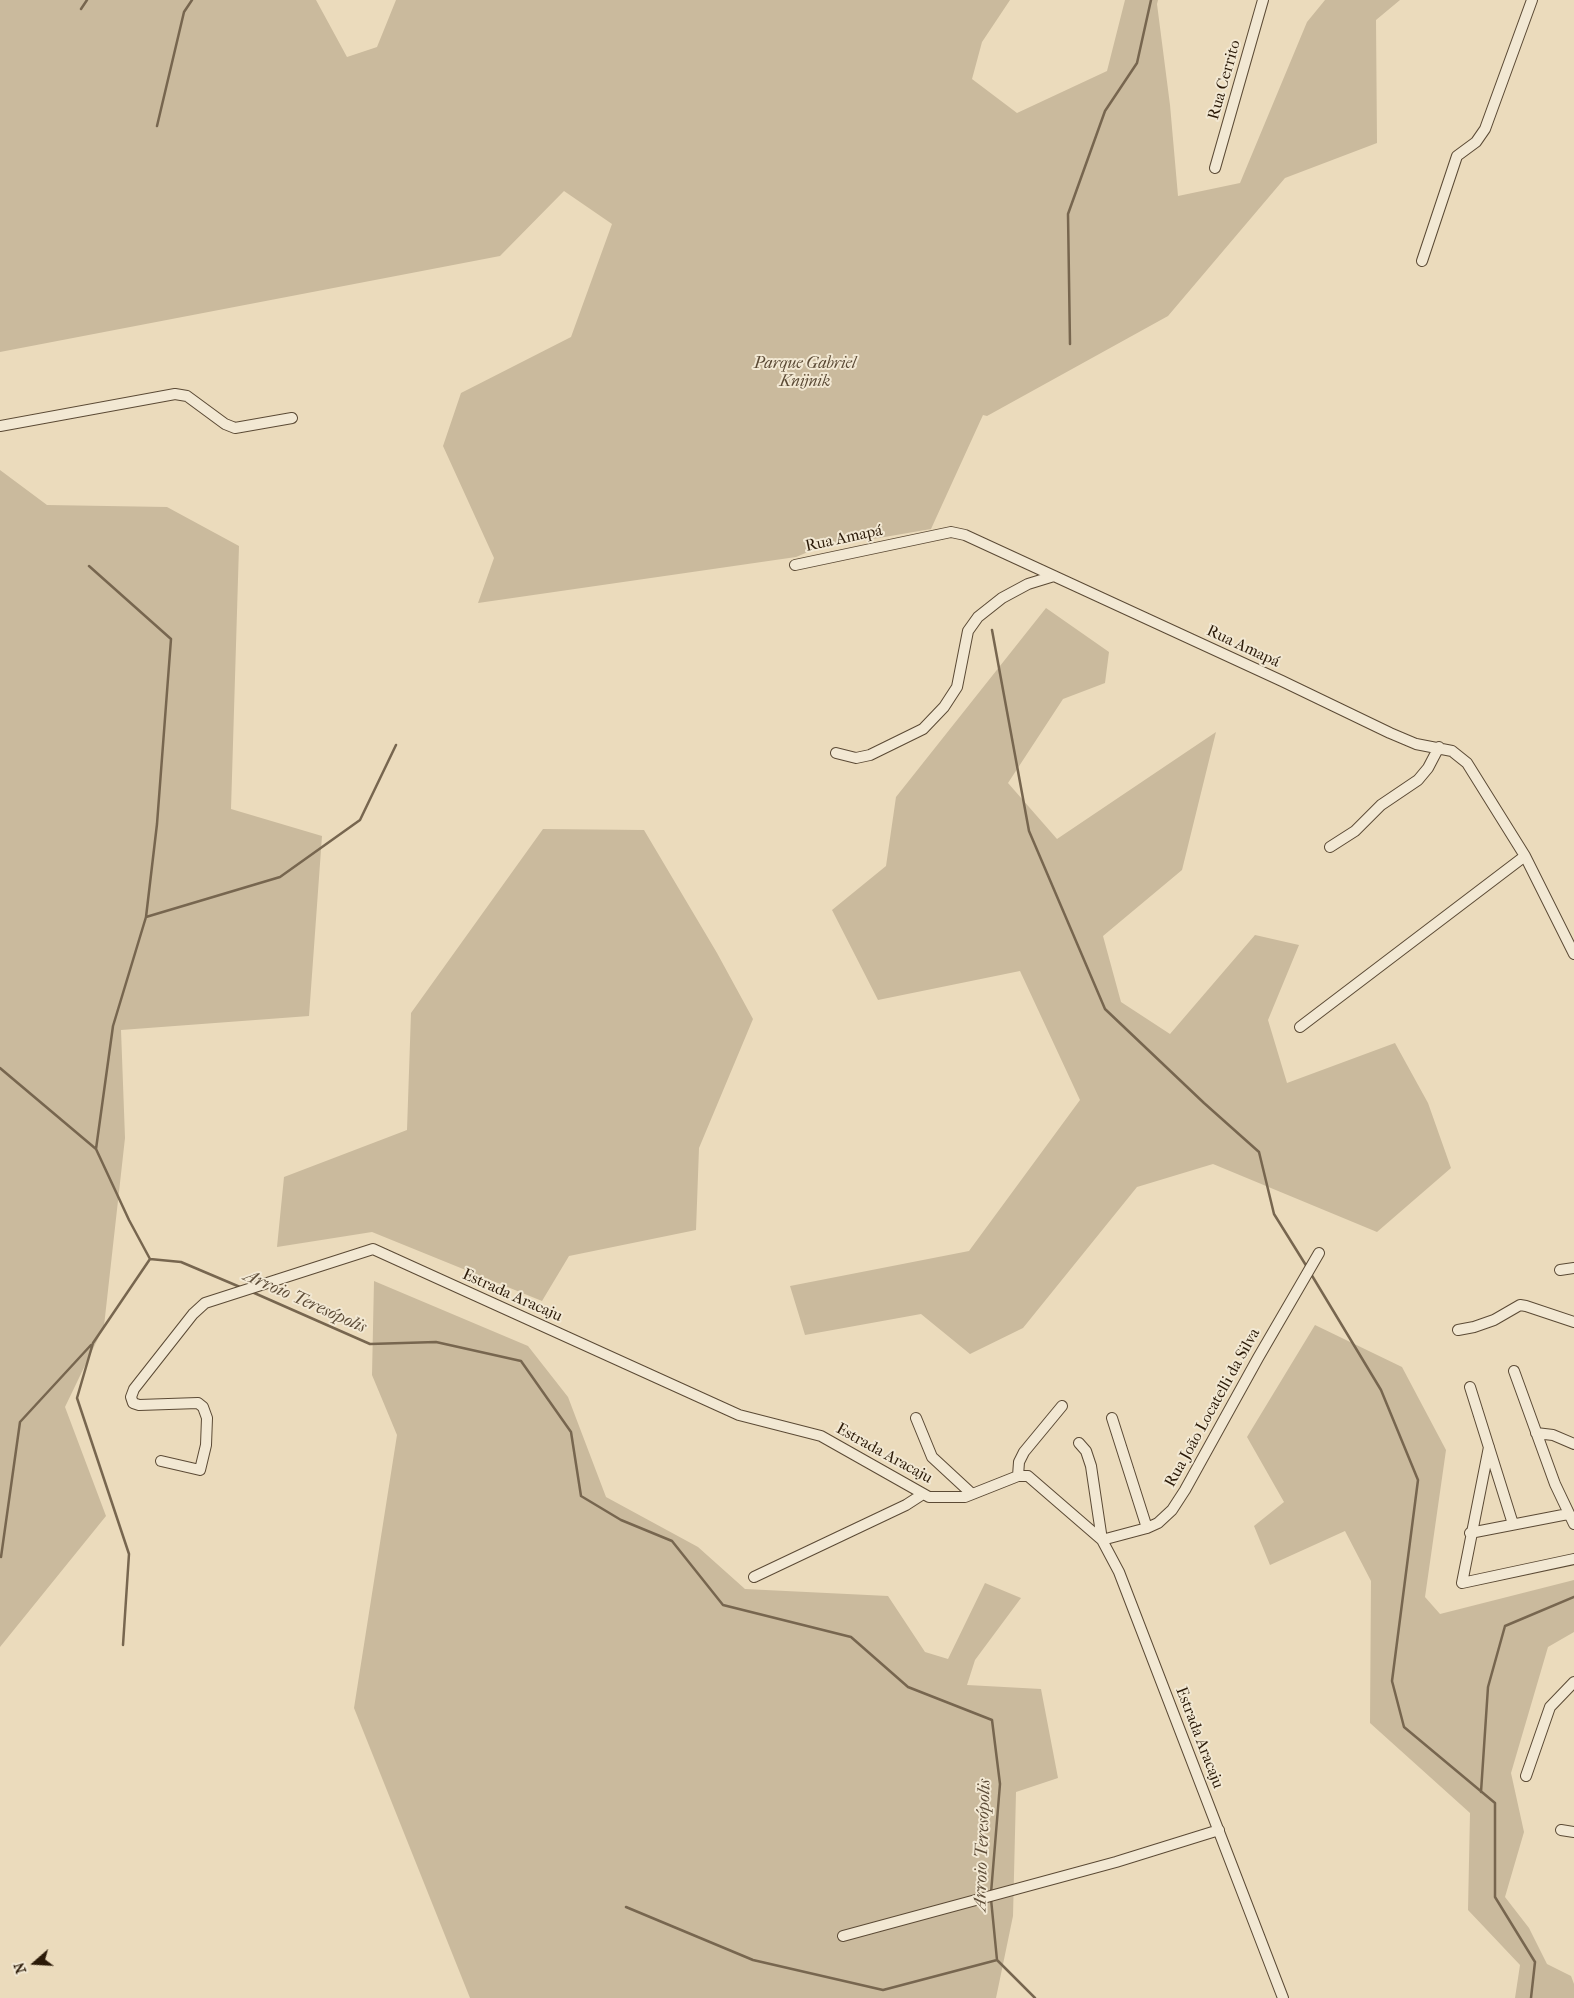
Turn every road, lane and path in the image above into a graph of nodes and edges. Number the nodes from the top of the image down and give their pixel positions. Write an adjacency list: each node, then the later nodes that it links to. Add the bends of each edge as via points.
1 (1263, 0): 3 (street, Rua Cerrito)
2 (1532, 0): 4 (street, via 1485,129 1476,142 1457,156)
3 (1215, 168)
4 (1422, 260)
5 (292, 418): 6 (street, via 235,428 187,396 175,394)
6 (0, 426)
7 (795, 565): 8 (street, Rua Amapá, via 951,532)
8 (1054, 576): 9 (street, Rua Amapá, via 1390,733 1416,744); 10 (street, via 1028,584 1002,598 978,617 968,632 957,687 923,729 870,755 856,758)
9 (1439, 748): 11 (street, via 1418,780 1381,805 1356,831); 12 (street, Rua Amapá, via 1452,751 1467,763)
10 (836, 753)
11 (1330, 847)
12 (1525, 856): 13 (street, Rua Amapá); 14 (street)
13 (1574, 954)
14 (1300, 1026)
15 (1319, 1253): 36 (street, Rua João Locatelli da Silva, via 1186,1490 1172,1510)
16 (1574, 1268): 17 (street)
17 (1560, 1270)
18 (1574, 1322): 19 (street, via 1520,1306 1474,1328)
19 (1458, 1330)
20 (1514, 1371): 25 (street)
21 (1470, 1387): 28 (street)
22 (1062, 1406): 30 (street, via 1024,1452)
23 (916, 1418): 32 (street, via 932,1457)
24 (1112, 1418): 36 (street)
25 (1536, 1433): 27 (street, via 1553,1434); 33 (street)
26 (1079, 1443): 38 (street, via 1086,1451 1091,1466)
27 (1574, 1444)
28 (1489, 1447): 34 (street); 37 (street)
29 (161, 1461): 31 (street, Estrada Aracaju, via 200,1470 206,1445 203,1407 198,1403 139,1405 133,1403 131,1397 134,1388 193,1314 205,1303 373,1249 739,1415 821,1436)
30 (1018, 1476): 32 (street, Estrada Aracaju); 38 (street, Estrada Aracaju, via 1028,1476)
31 (923, 1494): 32 (street, Estrada Aracaju, via 965,1497); 40 (street)
32 (972, 1494)
33 (1568, 1514): 34 (street); 35 (street)
34 (1513, 1524): 37 (street)
35 (1574, 1524)
36 (1147, 1528): 38 (street, Rua João Locatelli da Silva)
37 (1470, 1533): 39 (street, via 1462,1583)
38 (1102, 1540): 43 (street, Estrada Aracaju, via 1119,1572)
39 (1574, 1559)
40 (754, 1577)
41 (1574, 1682): 42 (street, via 1550,1707)
42 (1526, 1776)
43 (1218, 1830): 46 (street, via 1116,1862); 47 (street, Estrada Aracaju)
44 (1561, 1830): 45 (street)
45 (1574, 1832)
46 (843, 1936)
47 (1283, 1998)

